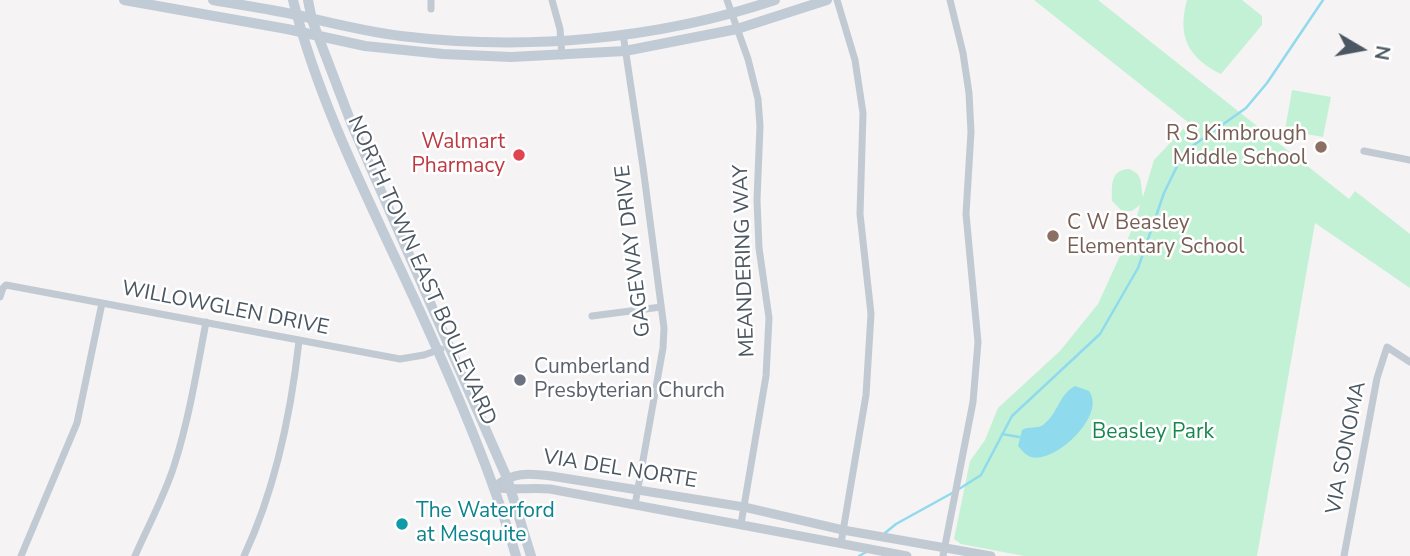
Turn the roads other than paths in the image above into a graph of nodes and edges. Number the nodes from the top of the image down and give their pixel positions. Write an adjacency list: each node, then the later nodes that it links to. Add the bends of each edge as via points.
1 (124, 0): 12 (main road)
2 (213, 0): 14 (main road)
3 (293, 0): 14 (main road, NORTH TOWN EAST BOULEVARD)
4 (308, 0): 16 (main road, NORTH TOWN EAST BOULEVARD)
5 (431, 0): 13 (street)
6 (552, 0): 22 (street)
7 (727, 0): 15 (street, MEANDERING WAY)
8 (775, 0): 15 (main road)
9 (827, 0): 17 (main road)
10 (837, 0): 48 (street, via 855,60 863,113 860,214 871,314 866,395)
11 (950, 0): 50 (street, via 969,93 966,214 978,342 973,402)
12 (166, 4): 18 (main road)
13 (431, 9)
14 (296, 15): 16 (main road); 18 (main road, NORTH TOWN EAST BOULEVARD)
15 (731, 15): 17 (street, MEANDERING WAY); 19 (main road)
16 (312, 19): 20 (main road, NORTH TOWN EAST BOULEVARD); 21 (main road)
17 (737, 29): 23 (main road); 46 (street, MEANDERING WAY, via 758,99 757,200 769,318 766,376)
18 (300, 32): 20 (main road); 27 (main road, NORTH TOWN EAST BOULEVARD)
19 (622, 34): 22 (main road); 23 (street, GAGEWAY DRIVE)
20 (320, 37): 24 (main road); 26 (main road, NORTH TOWN EAST BOULEVARD)
21 (446, 40): 22 (main road); 24 (main road)
22 (560, 40): 25 (street)
23 (625, 51): 25 (main road); 34 (street, GAGEWAY DRIVE)
24 (446, 54): 25 (main road)
25 (562, 56)
26 (356, 135): 27 (main road); 30 (main road, NORTH TOWN EAST BOULEVARD)
27 (343, 141): 31 (main road, NORTH TOWN EAST BOULEVARD)
28 (1364, 151): 29 (street)
29 (1410, 160)
30 (388, 209): 31 (main road); 38 (main road, NORTH TOWN EAST BOULEVARD)
31 (375, 215): 39 (main road, NORTH TOWN EAST BOULEVARD)
32 (0, 297): 33 (street, WILLOWGLEN DRIVE, via 6,285)
33 (102, 303): 36 (street, WILLOWGLEN DRIVE); 51 (street, via 77,423)
34 (662, 307): 35 (street); 43 (street, GAGEWAY DRIVE, via 663,348)
35 (592, 316)
36 (206, 323): 37 (street, WILLOWGLEN DRIVE); 52 (street, via 174,465)
37 (299, 341): 39 (street, WILLOWGLEN DRIVE, via 400,359); 53 (street, via 278,457)
38 (450, 345): 39 (street, WILLOWGLEN DRIVE); 41 (main road, NORTH TOWN EAST BOULEVARD)
39 (437, 351): 42 (main road, NORTH TOWN EAST BOULEVARD)
40 (1410, 362): 58 (street, VIA SONOMA, via 1387,347 1377,378)
41 (507, 478): 42 (street); 43 (street, VIA DEL NORTE, via 531,474); 44 (main road, NORTH TOWN EAST BOULEVARD)
42 (494, 487): 44 (street, VIA DEL NORTE); 54 (main road, NORTH TOWN EAST BOULEVARD)
43 (638, 488): 45 (street, GAGEWAY DRIVE); 46 (street, VIA DEL NORTE)
44 (511, 490): 45 (street, VIA DEL NORTE, via 550,489); 55 (main road, NORTH TOWN EAST BOULEVARD)
45 (635, 505): 47 (street, VIA DEL NORTE)
46 (744, 507): 47 (street, MEANDERING WAY); 48 (street, VIA DEL NORTE)
47 (741, 524): 49 (street, VIA DEL NORTE)
48 (843, 530): 49 (street); 50 (street, VIA DEL NORTE)
49 (841, 543): 56 (street, VIA DEL NORTE)
50 (944, 552): 57 (street, VIA DEL NORTE)
51 (21, 556)
52 (135, 556)
53 (244, 556)
54 (516, 556)
55 (531, 556)
56 (908, 556)
57 (991, 556)
58 (1344, 556)

